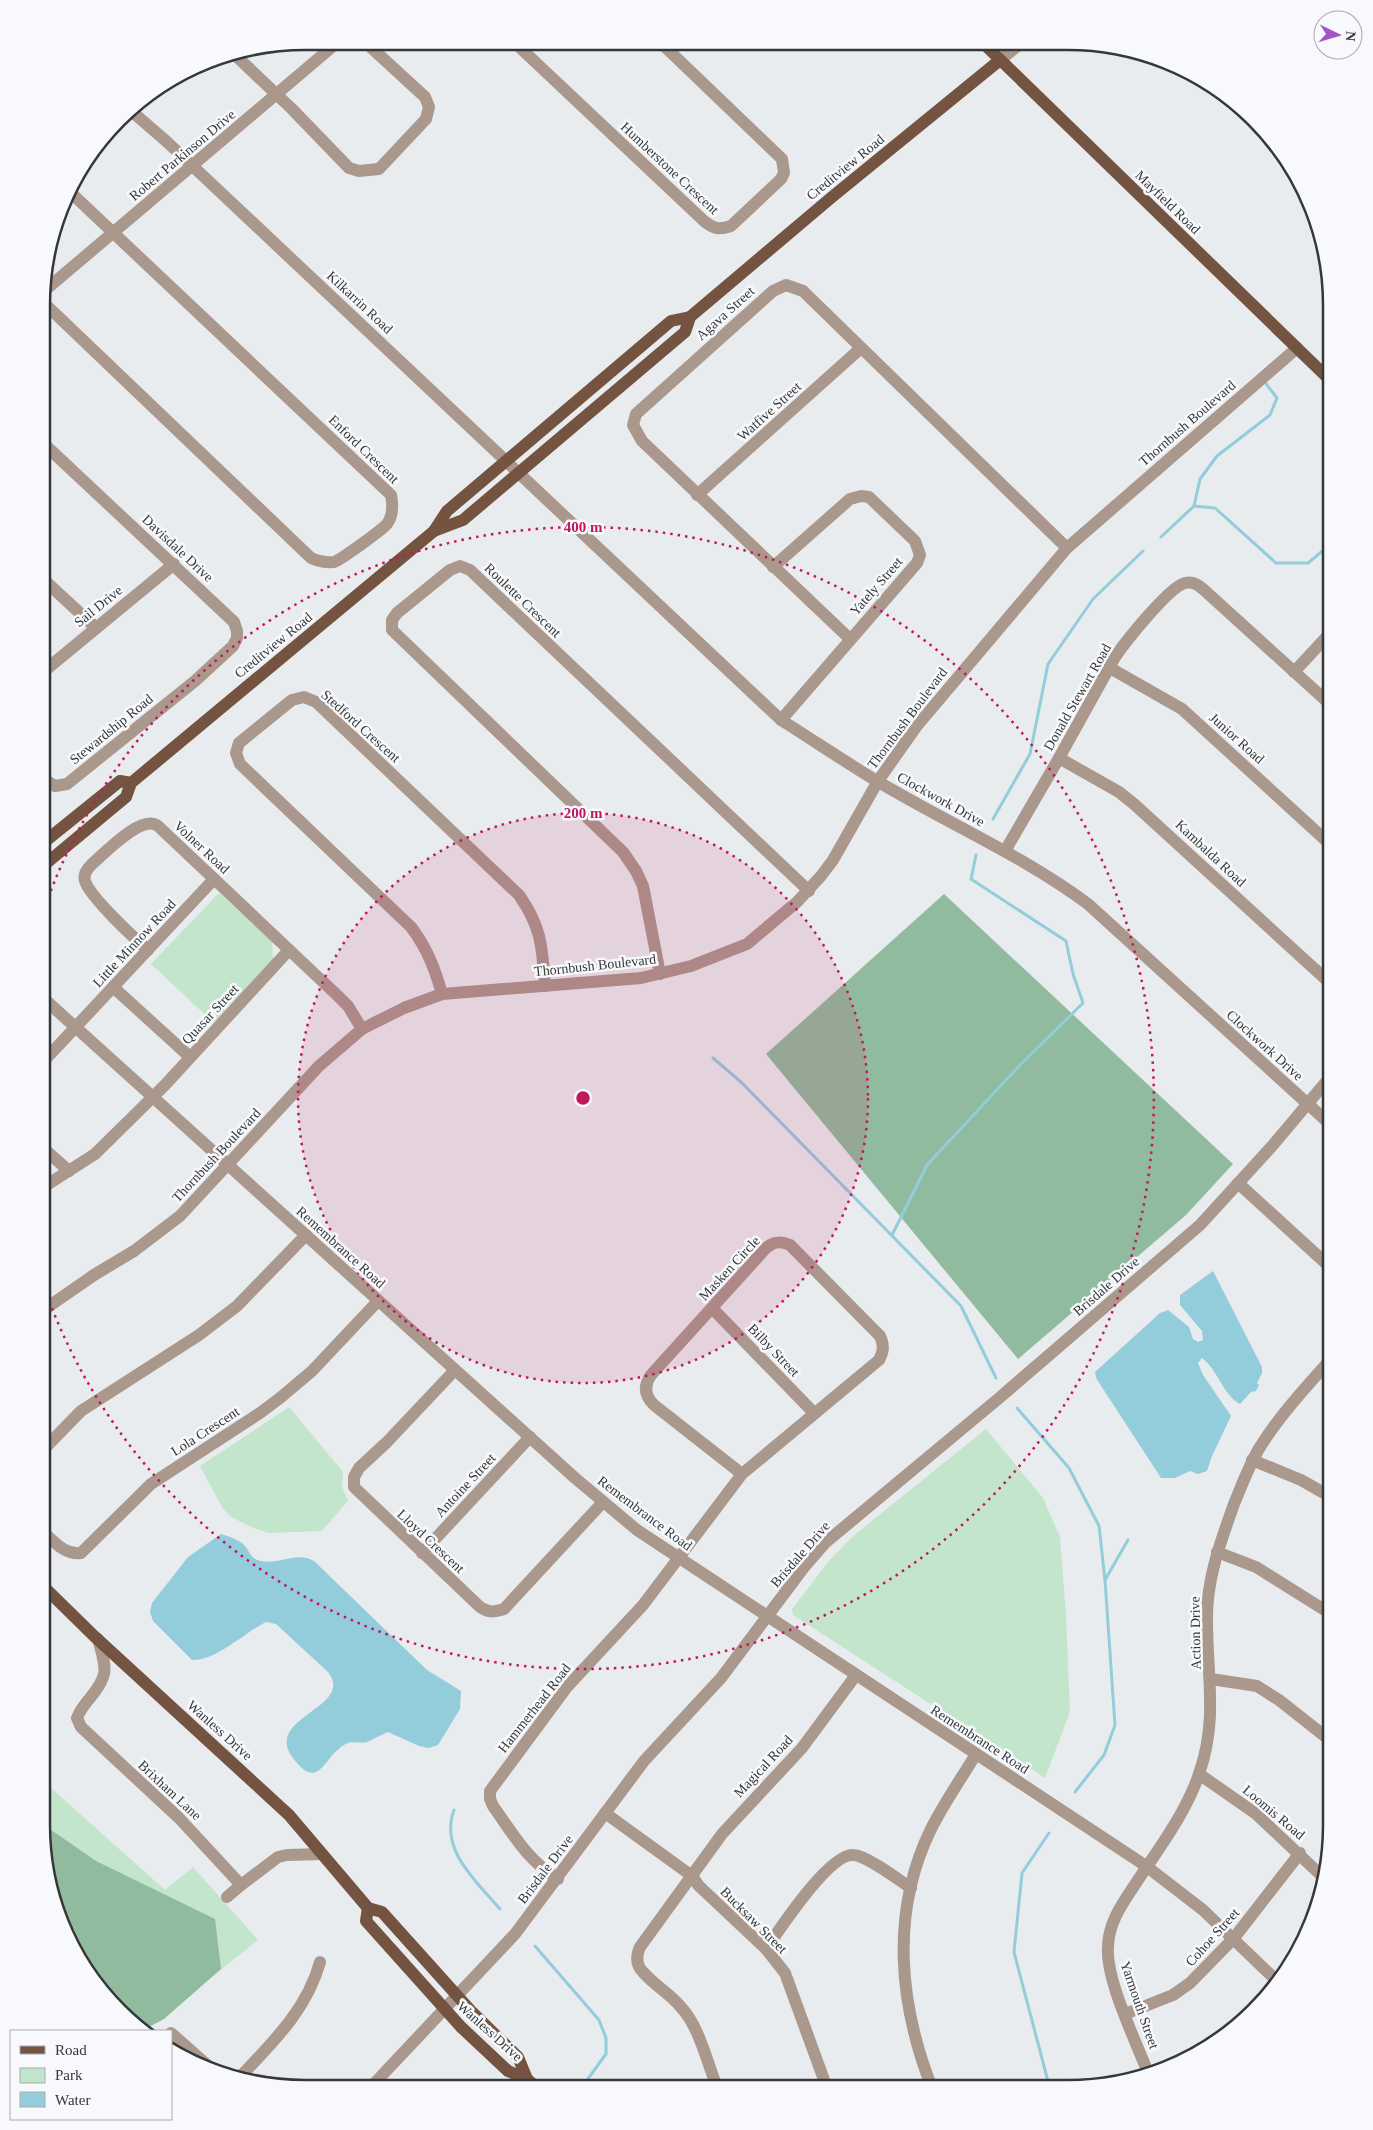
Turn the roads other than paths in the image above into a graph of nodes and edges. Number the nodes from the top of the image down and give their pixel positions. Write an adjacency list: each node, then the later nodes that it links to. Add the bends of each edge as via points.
1 (328, 50): 9 (street, Robert Parkinson Drive)
2 (374, 50): 9 (street, via 425,98 429,107 426,119 379,169 359,171 349,168)
3 (522, 50): 4 (street, Humberstone Crescent, via 704,222 721,230 731,226 782,179 782,159)
4 (668, 50)
5 (990, 50): 8 (main road, Mayfield Road)
6 (1012, 50): 8 (street, Creditview Road)
7 (239, 59): 9 (street)
8 (1000, 60): 16 (main road, Creditview Road, via 832,196); 18 (main road, Mayfield Road)
9 (277, 94): 11 (street, Robert Parkinson Drive)
10 (135, 115): 11 (street, Kilkarrin Road)
11 (193, 166): 13 (street, Robert Parkinson Drive); 21 (street, Kilkarrin Road)
12 (74, 196): 13 (street)
13 (114, 233): 14 (street, Robert Parkinson Drive); 15 (street, Enford Crescent, via 391,495 393,505 387,525 336,562 311,558)
14 (51, 286)
15 (50, 309)
16 (690, 317): 21 (main road, Creditview Road, via 671,321); 22 (main road, Creditview Road, via 686,332)
17 (861, 348): 23 (street, Watfive Street); 23 (street, Agava Street, via 803,291 786,285 773,291 636,414 634,425 642,442); 25 (street, Agava Street)
18 (1297, 348): 19 (main road, Mayfield Road); 25 (street, Thornbush Boulevard)
19 (1323, 373)
20 (50, 449): 26 (street, Davisdale Drive)
21 (506, 461): 22 (street, Kilkarrin Road); 24 (main road, Creditview Road, via 447,510)
22 (520, 474): 24 (main road, Creditview Road, via 463,520); 37 (street, Clockwork Drive)
23 (696, 495): 27 (street, Agava Street)
24 (434, 531): 41 (main road, Creditview Road)
25 (1067, 548): 39 (street, Thornbush Boulevard, via 916,727)
26 (174, 564): 29 (street, Sail Drive); 35 (street, Davisdale Drive, via 234,622 238,631 233,646)
27 (773, 566): 30 (street, Agava Street); 30 (street, Yately Street, via 850,499 870,497 915,541 920,555)
28 (50, 585): 29 (street)
29 (95, 627): 32 (street, Sail Drive)
30 (850, 639): 37 (street, Yately Street)
31 (1323, 641): 34 (street)
32 (50, 666)
33 (1110, 668): 34 (street, Donald Stewart Road, via 1126,642 1168,595 1179,586 1191,583 1204,589); 38 (street, Donald Stewart Road); 43 (street, Junior Road, via 1182,709)
34 (1294, 672): 36 (street, Donald Stewart Road)
35 (194, 681): 40 (street, Stewardship Road, via 68,784 55,786)
36 (1323, 698)
37 (781, 720): 39 (street, Clockwork Drive)
38 (1059, 758): 44 (street, Donald Stewart Road); 51 (street, Kambalda Road, via 1134,804)
39 (878, 781): 44 (street, Clockwork Drive); 47 (street, Thornbush Boulevard, via 833,860)
40 (50, 783)
41 (131, 783): 42 (main road, Creditview Road, via 120,781); 45 (main road, Creditview Road, via 126,797)
42 (50, 837)
43 (1323, 838)
44 (1005, 851): 62 (street, Clockwork Drive, via 1063,885 1088,904)
45 (50, 860)
46 (214, 879): 48 (street, Little Minnow Road); 48 (street, Volner Road, via 154,823 138,825 92,864 86,871 88,886 123,928); 49 (street, Volner Road)
47 (809, 891): 50 (street, Thornbush Boulevard, via 747,944 691,966); 50 (street, Roulette Crescent, via 470,570 454,567 397,613 392,620 392,630 623,852 643,886)
48 (148, 950): 53 (street, Little Minnow Road)
49 (289, 950): 57 (street, Volner Road, via 348,1006); 59 (street, Quasar Street)
50 (660, 974): 52 (street, Thornbush Boulevard)
51 (1323, 976)
52 (545, 986): 54 (street, Thornbush Boulevard); 54 (street, Stedford Crescent, via 537,925 519,895 316,702 304,697 292,700 239,744 236,753 240,764 412,927 433,963)
53 (114, 987): 56 (street, Little Minnow Road); 59 (street)
54 (442, 994): 57 (street, Thornbush Boulevard)
55 (50, 1005): 56 (street, Remembrance Road)
56 (76, 1028): 58 (street, Little Minnow Road); 61 (street, Remembrance Road)
57 (362, 1029): 65 (street, Thornbush Boulevard, via 319,1066)
58 (50, 1055)
59 (190, 1057): 61 (street, Quasar Street)
60 (1323, 1086): 62 (street, Brisdale Drive)
61 (152, 1097): 65 (street, Remembrance Road); 66 (street, Quasar Street, via 95,1154)
62 (1308, 1104): 63 (street, Clockwork Drive); 68 (street, Brisdale Drive)
63 (1323, 1118)
64 (50, 1154): 66 (street)
65 (227, 1164): 69 (street, Remembrance Road); 72 (street, Thornbush Boulevard, via 180,1216 134,1251)
66 (69, 1171): 67 (street, Quasar Street)
67 (50, 1183)
68 (1238, 1183): 70 (street); 89 (street, Brisdale Drive, via 1173,1249 825,1543)
69 (306, 1236): 71 (street, Remembrance Road); 78 (street, via 237,1306 81,1411)
70 (1323, 1261)
71 (378, 1301): 75 (street, Remembrance Road); 83 (street, Lola Crescent, via 287,1392 151,1484 81,1553 63,1550)
72 (50, 1305)
73 (712, 1308): 76 (street, Bilby Street); 76 (street, Masken Circle, via 766,1248 775,1242 786,1243 880,1336 883,1354 879,1360); 80 (street, Masken Circle, via 651,1375 646,1392 654,1405)
74 (1323, 1367): 79 (street, Action Drive, via 1295,1398)
75 (455, 1370): 77 (street, Remembrance Road); 85 (street, Lloyd Crescent, via 359,1468 354,1477 354,1487 359,1494)
76 (814, 1413): 80 (street, Masken Circle)
77 (530, 1437): 82 (street, Remembrance Road); 85 (street, Antoine Street)
78 (50, 1443)
79 (1252, 1460): 81 (street); 84 (street, Action Drive)
80 (742, 1474): 86 (street, Masken Circle)
81 (1323, 1493)
82 (602, 1502): 85 (street, Lloyd Crescent, via 504,1609 495,1612 487,1612 480,1607); 86 (street, Remembrance Road)
83 (50, 1538)
84 (1217, 1552): 88 (street, via 1256,1567); 92 (street, Action Drive, via 1206,1623)
85 (422, 1553)
86 (678, 1558): 89 (street, Remembrance Road); 102 (street, Hammerhead Road, via 643,1606 555,1702 490,1791 493,1806 526,1853 540,1868)
87 (50, 1593): 90 (main road, Wanless Drive)
88 (1323, 1609)
89 (767, 1617): 91 (street, Remembrance Road); 96 (street, Brisdale Drive, via 721,1678 644,1761)
90 (98, 1639): 98 (main road, Wanless Drive, via 290,1815); 103 (street, Brixham Lane, via 105,1674 103,1682 80,1710 77,1718 81,1727 179,1818)
91 (856, 1675): 94 (street, Remembrance Road); 101 (street, Magical Road, via 802,1748 734,1820)
92 (1210, 1680): 93 (street, via 1257,1686); 95 (street, Action Drive, via 1210,1725)
93 (1323, 1735)
94 (976, 1754): 99 (street, Remembrance Road); 104 (street, via 931,1830)
95 (1199, 1774): 97 (street, Loomis Road, via 1255,1813); 99 (street, Action Drive, via 1181,1812)
96 (605, 1813): 101 (street, Bucksaw Street); 102 (street, Brisdale Drive)
97 (1300, 1853): 100 (street, Loomis Road); 107 (street, Cohoe Street)
98 (322, 1854): 103 (street, via 278,1857); 106 (main road, Wanless Drive)
99 (1146, 1866): 107 (street, Remembrance Road, via 1178,1888); 113 (street, Yarmouth Street, via 1114,1920 1107,1947 1110,1970)
100 (1319, 1872)
101 (692, 1876): 108 (street, Bucksaw Street); 121 (street, Magical Road, via 640,1947 637,1960 643,1973 682,2007 694,2026)
102 (558, 1879): 111 (street, Brisdale Drive, via 515,1934)
103 (241, 1884): 105 (street)
104 (911, 1888): 108 (street, via 865,1859 849,1855 834,1864 814,1884); 123 (street, via 902,1946 903,1978)
105 (227, 1897)
106 (368, 1908): 111 (main road, Wanless Drive, via 382,1912); 112 (main road, Wanless Drive, via 366,1921)
107 (1234, 1938): 110 (street, Remembrance Road); 113 (street, Cohoe Street, via 1182,1990)
108 (766, 1949): 122 (street, Bucksaw Street, via 785,1973)
109 (320, 1962): 117 (street, via 315,1980 292,2020)
110 (1273, 1977)
111 (457, 1996): 112 (street, Brisdale Drive); 120 (main road, Wanless Drive, via 518,2057)
112 (445, 2010): 118 (street, Brisdale Drive); 119 (main road, Wanless Drive, via 508,2071)
113 (1125, 2014): 116 (street, Yarmouth Street)
114 (172, 2034): 115 (street)
115 (198, 2057)
116 (1146, 2067)
117 (244, 2072)
118 (378, 2080)
119 (526, 2080)
120 (530, 2080)
121 (714, 2080)
122 (824, 2080)
123 (929, 2080)

